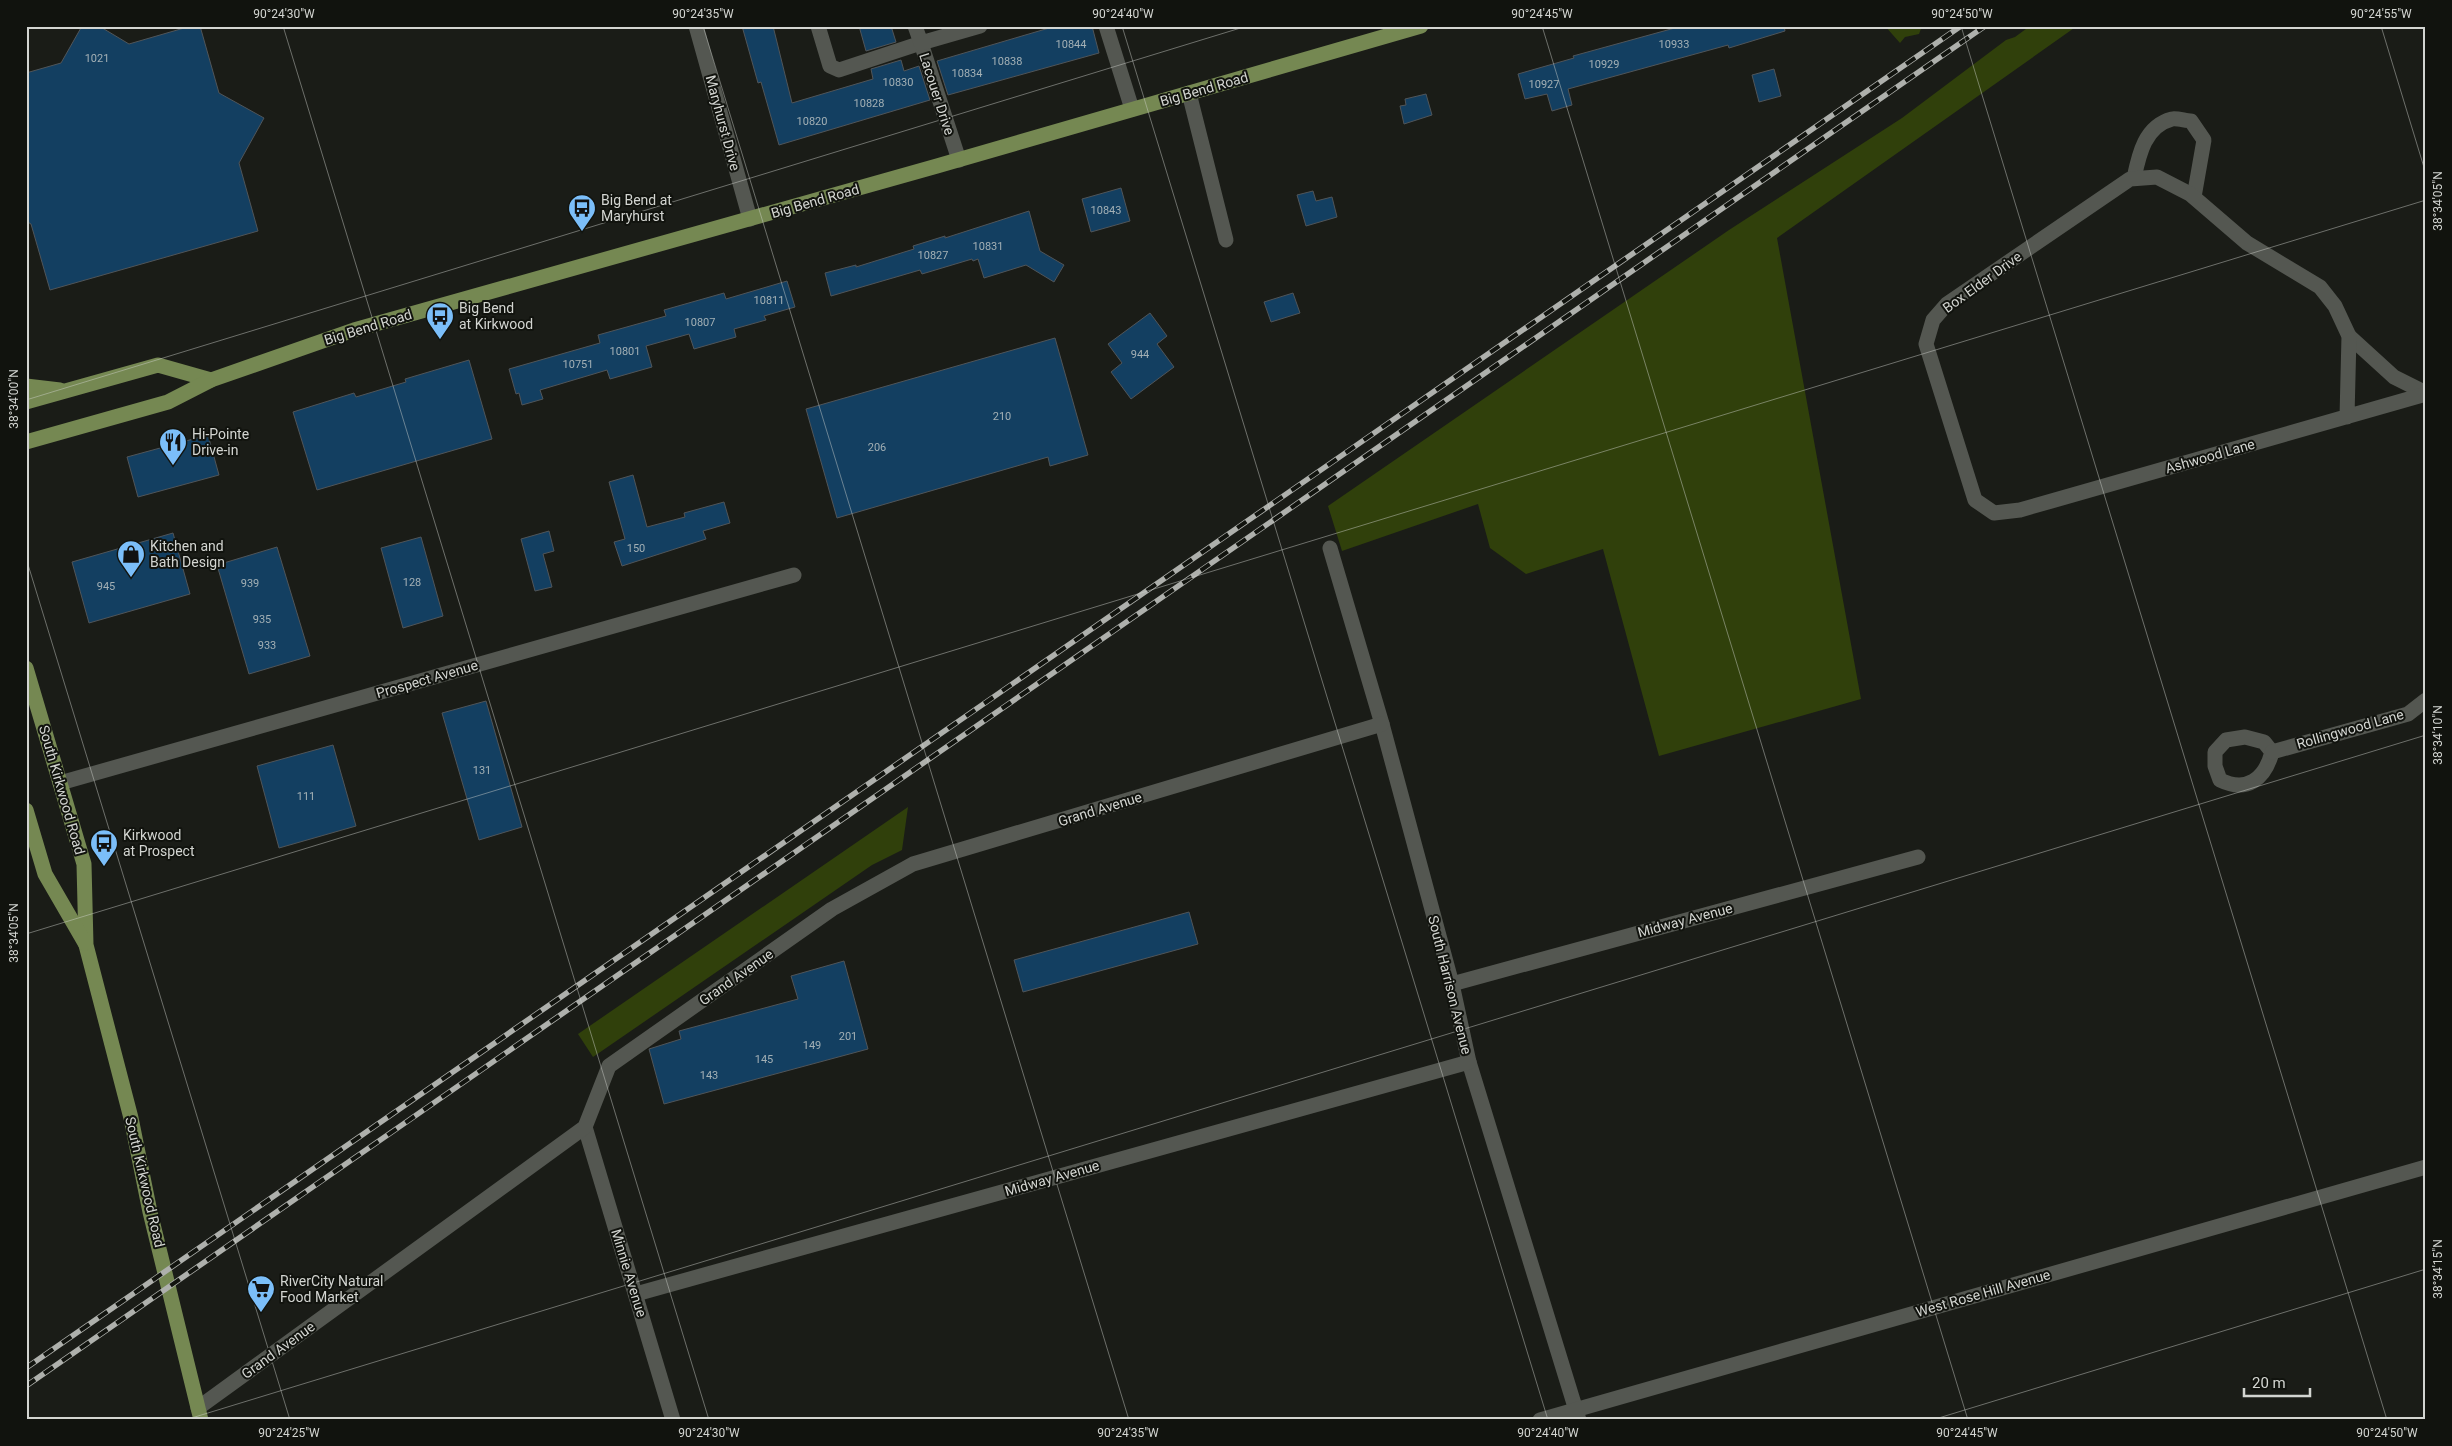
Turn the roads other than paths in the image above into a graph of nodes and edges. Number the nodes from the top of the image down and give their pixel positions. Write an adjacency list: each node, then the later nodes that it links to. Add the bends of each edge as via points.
1 (696, 26): 13 (street, Maryhurst Drive)
2 (818, 26): 7 (street, Lacouer Drive, via 830,66 839,70)
3 (916, 26): 7 (street)
4 (980, 26): 7 (street)
5 (1106, 26): 9 (street)
6 (1421, 26): 8 (main road, Big Bend Road)
7 (921, 44): 10 (street, Lacouer Drive)
8 (1189, 93): 9 (main road, Big Bend Road); 14 (street)
9 (1132, 109): 10 (main road, Big Bend Road)
10 (959, 160): 13 (main road, Big Bend Road)
11 (2134, 178): 12 (street, via 2156,177); 12 (street, via 2140,148 2152,130 2173,118 2191,121 2204,140); 23 (street, Box Elder Drive, via 1947,304 1933,320 1926,344 1965,472 1975,500)
12 (2194, 197): 15 (street, via 2247,243 2320,287 2335,306)
13 (750, 219): 16 (main road, Big Bend Road, via 354,330)
14 (1226, 240)
15 (2349, 336): 19 (street, via 2394,377); 21 (street)
16 (211, 380): 18 (main road, via 158,365); 22 (main road, Big Bend Road, via 168,402)
17 (26, 386): 18 (main road)
18 (66, 391): 20 (main road)
19 (2426, 394): 21 (street, Ashwood Lane)
20 (26, 402)
21 (2347, 417): 23 (street, Ashwood Lane, via 2020,510)
22 (28, 443)
23 (1994, 513)
24 (1330, 548): 28 (street, South Harrison Avenue)
25 (794, 575): 30 (street, Prospect Avenue)
26 (26, 668): 30 (main road, South Kirkwood Road)
27 (2426, 700): 29 (street, Rollingwood Lane, via 2408,714)
28 (1382, 724): 34 (street, South Harrison Avenue); 36 (street, Grand Avenue, via 913,864 832,909 609,1066)
29 (2272, 752)
30 (60, 782): 33 (main road, South Kirkwood Road, via 84,864)
31 (26, 810): 33 (main road, South Kirkwood Road, via 45,874)
32 (1918, 857): 34 (street, Midway Avenue)
33 (86, 945): 39 (main road, South Kirkwood Road, via 129,1109 150,1212)
34 (1452, 984): 35 (street, South Harrison Avenue)
35 (1469, 1062): 38 (street, Midway Avenue); 40 (street, South Harrison Avenue)
36 (585, 1127): 38 (street, Minnie Avenue); 39 (street, Grand Avenue)
37 (2426, 1167): 40 (street, West Rose Hill Avenue)
38 (636, 1294): 41 (street, Minnie Avenue)
39 (199, 1414)
40 (1578, 1414): 42 (street, West Rose Hill Avenue)
41 (673, 1420)
42 (1540, 1420)

